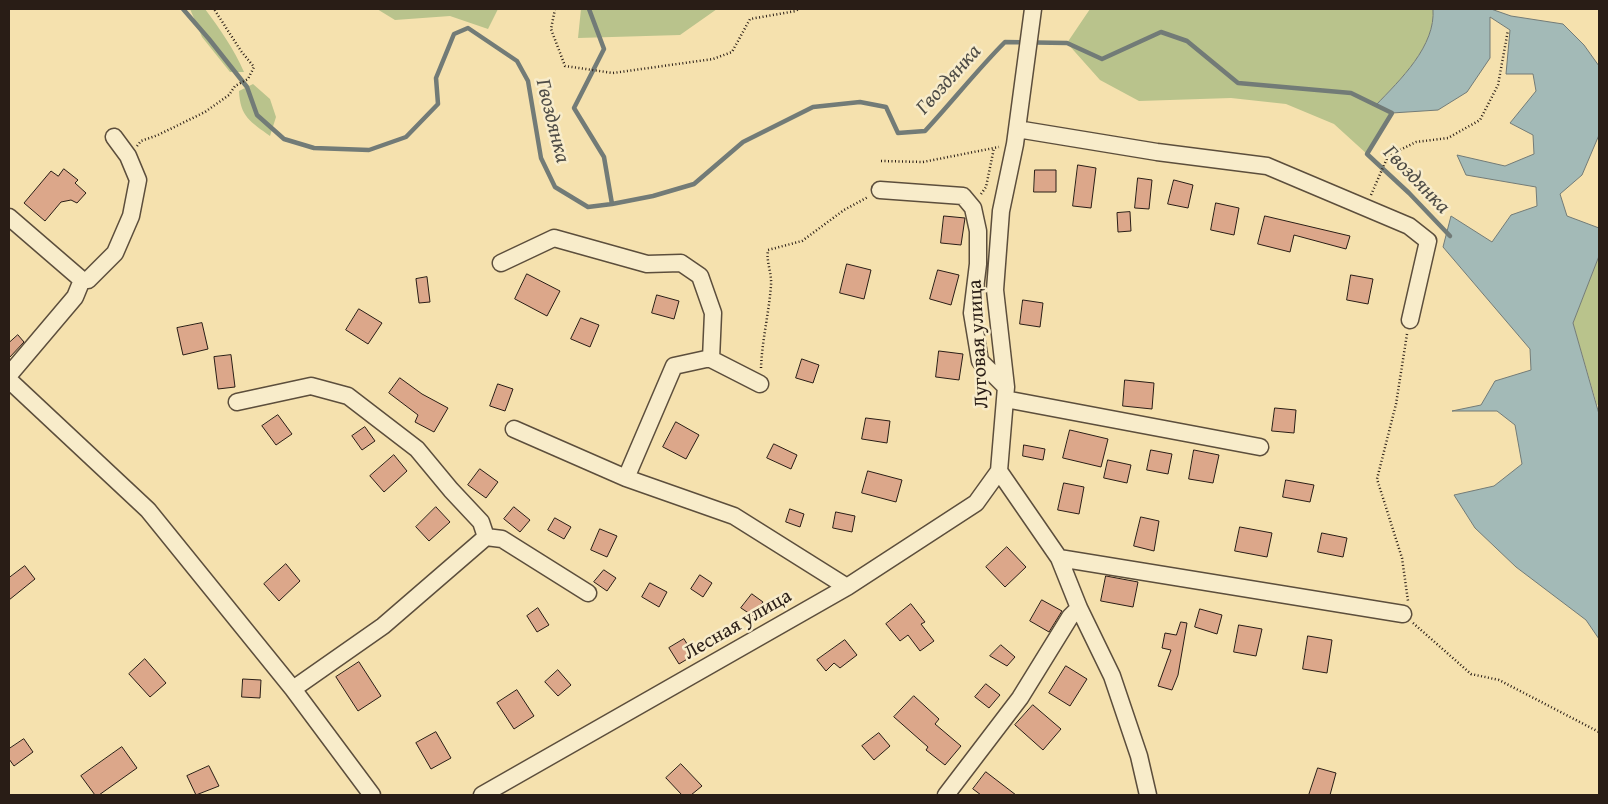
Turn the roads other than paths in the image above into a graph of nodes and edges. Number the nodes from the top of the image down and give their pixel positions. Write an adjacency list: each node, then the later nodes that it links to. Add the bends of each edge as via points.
1 (1033, 14): 2 (street, Луговая улица)
2 (1016, 136): 8 (street, via 1267,166 1409,226 1428,241); 13 (street, Луговая улица, via 1000,211 995,290)
3 (114, 137): 7 (street, via 128,156 138,180 131,216 115,253 88,280)
4 (880, 190): 13 (street, via 963,196 973,208 978,231 978,264 972,313 980,361)
5 (9, 217): 7 (street)
6 (501, 263): 9 (street, via 554,238 647,264 681,263 700,276 713,313)
7 (82, 280): 10 (street, via 75,297)
8 (1410, 320)
9 (711, 359): 12 (street); 18 (street, via 674,366)
10 (9, 375)
11 (9, 380): 25 (street, via 148,510)
12 (760, 384)
13 (1006, 393): 16 (street); 17 (street, Луговая улица)
14 (237, 402): 19 (street, via 311,386 348,396 417,449 481,522)
15 (514, 429): 18 (street)
16 (1260, 447)
17 (999, 472): 20 (street); 21 (street, Лесная улица, via 976,502)
18 (626, 478): 21 (street, via 734,516)
19 (486, 537): 22 (street, via 502,539); 25 (street, via 383,626)
20 (1059, 558): 23 (street); 24 (street)
21 (846, 587): 27 (street, Лесная улица)
22 (588, 593)
23 (1079, 608): 28 (street, via 1070,617 1020,698); 29 (street, via 1112,676 1139,756)
24 (1403, 614)
25 (293, 689): 26 (street)
26 (372, 795)
27 (482, 795)
28 (946, 795)
29 (1148, 795)

